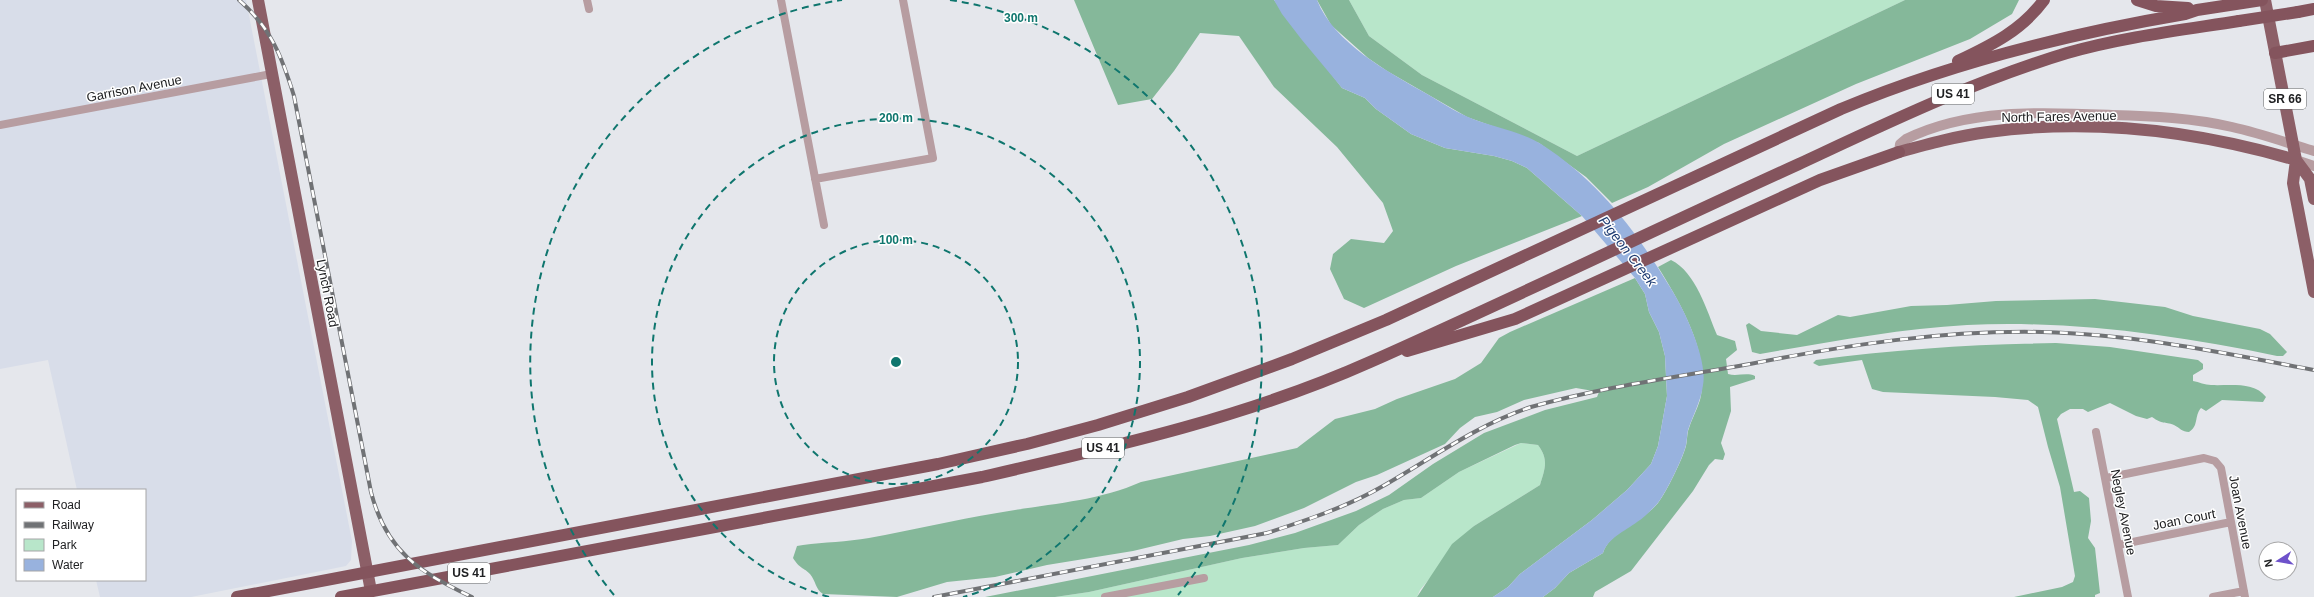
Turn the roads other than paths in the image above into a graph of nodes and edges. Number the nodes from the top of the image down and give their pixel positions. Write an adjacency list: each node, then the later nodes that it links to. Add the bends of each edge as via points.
1 (258, 0): 13 (main road, Lynch Road)
2 (587, 0): 8 (street)
3 (781, 0): 21 (street)
4 (903, 0): 21 (street, via 933,158)
5 (2044, 0): 14 (highway, via 2023,24 2005,37)
6 (2137, 0): 9 (highway, via 2156,6)
7 (2264, 0): 9 (highway, US 41); 12 (main road, SR 66)
8 (589, 9)
9 (2197, 10): 14 (highway, US 41, via 2060,39)
10 (2314, 10): 25 (highway, US 41, bridge, via 2078,50 1985,80 1683,216)
11 (2314, 46): 12 (highway)
12 (2276, 53): 16 (main road, SR 66)
13 (272, 74): 15 (street, Garrison Avenue); 30 (main road, Lynch Road)
14 (1923, 77): 30 (highway, US 41, via 1841,109 1386,320 1292,359 1188,397 1070,433 938,464)
15 (0, 125)
16 (2294, 145): 17 (street, North Fares Avenue); 18 (street, North Fares Avenue, via 2232,127 2180,118 2052,112 1987,117 1947,124 1906,139 1900,144); 19 (main road, SR 66)
17 (2314, 151)
18 (1899, 152): 19 (main road, North Fares Avenue, via 1987,132 2066,127 2129,129 2198,137); 25 (highway, via 1820,180 1515,319)
19 (2296, 160): 20 (street, North Fares Avenue); 22 (main road, SR 66, via 2310,179); 24 (main road, SR 66, via 2293,183)
20 (2314, 166)
21 (815, 179): 23 (street)
22 (2314, 199)
23 (824, 225)
24 (2314, 292)
25 (1368, 363): 32 (highway, US 41, via 1288,394 1204,422 982,477)
26 (2096, 432): 27 (street, Negley Avenue)
27 (2106, 478): 28 (street, Joan Avenue, via 2204,458 2212,460 2221,468); 29 (street, Negley Avenue)
28 (2231, 522): 29 (street, Joan Court); 33 (street, Joan Avenue)
29 (2118, 545): 37 (street, Negley Avenue)
30 (368, 572): 32 (main road, Lynch Road); 34 (highway, US 41)
31 (1204, 578): 36 (street)
32 (371, 591): 35 (highway, US 41)
33 (2244, 594): 38 (street)
34 (237, 597)
35 (341, 597)
36 (1105, 597)
37 (2128, 597)
38 (2213, 597)

